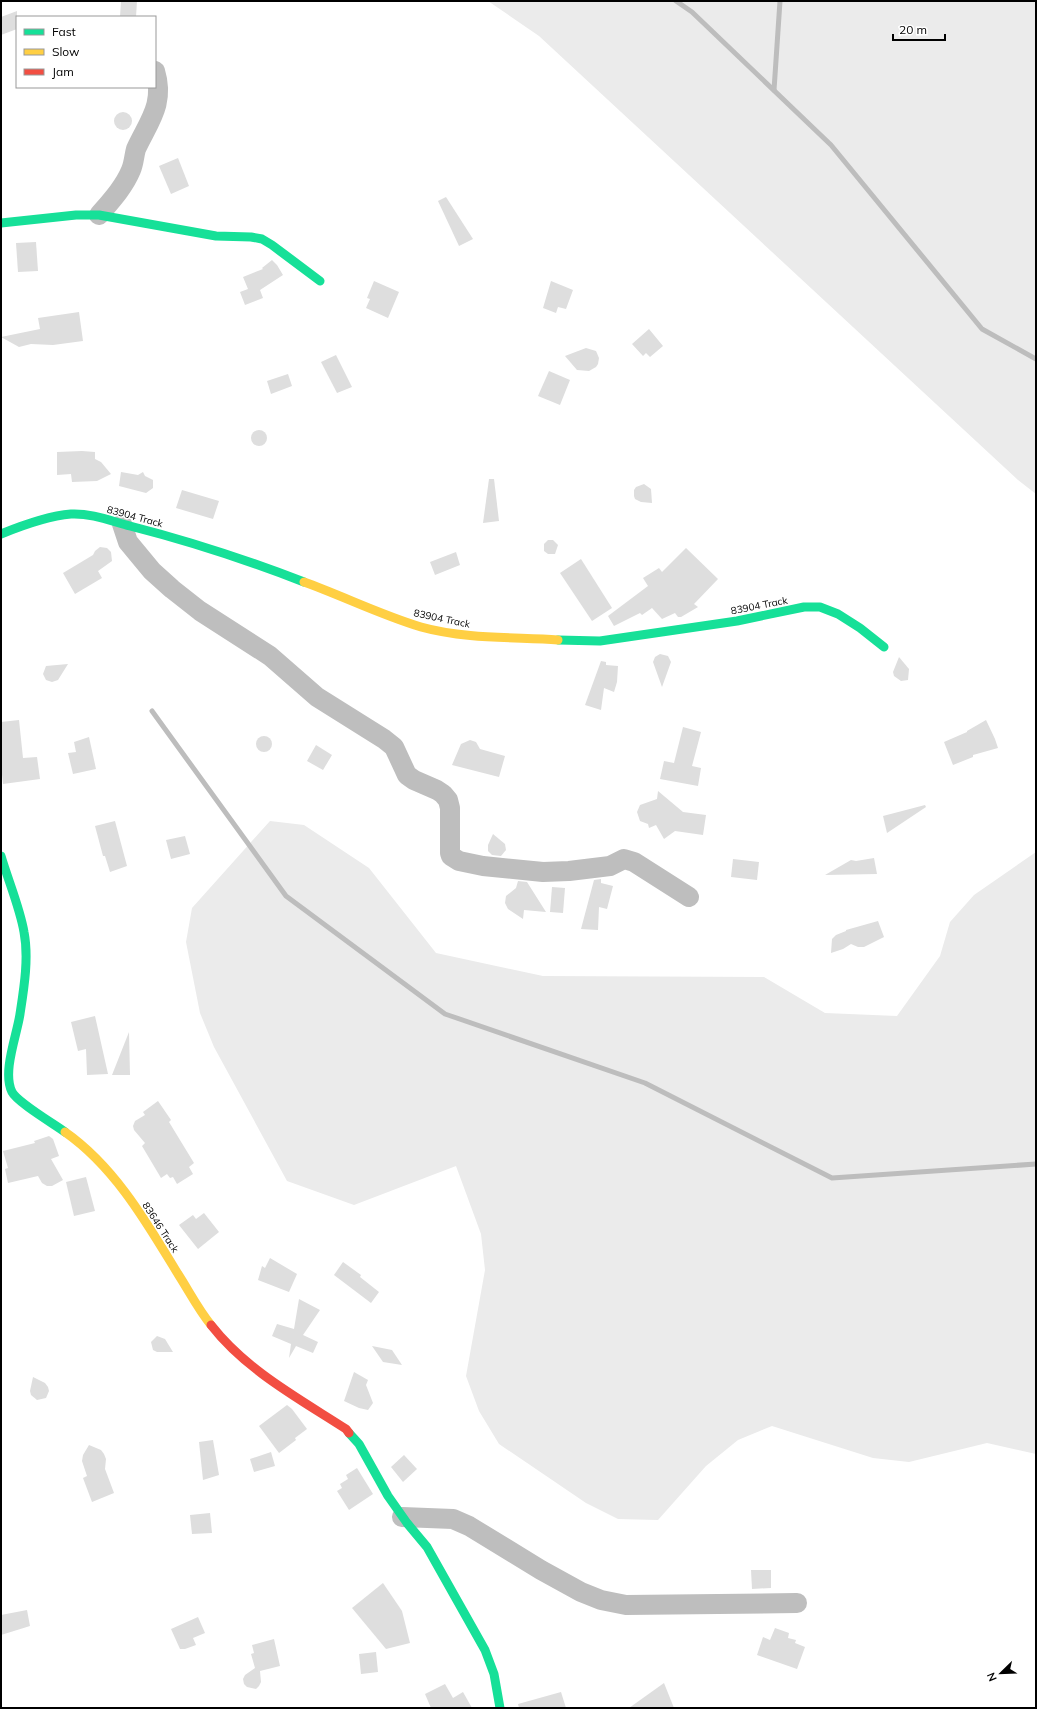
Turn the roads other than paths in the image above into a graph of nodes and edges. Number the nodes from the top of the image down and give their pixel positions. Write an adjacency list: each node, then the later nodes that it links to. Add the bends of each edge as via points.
1 (156, 77): 2 (street, via 156,106 137,148 128,178)
2 (99, 215): 3 (street); 4 (street, via 182,231 262,239)
3 (1, 223)
4 (320, 281)
5 (122, 524): 6 (street, 83904 Track, via 85,514 70,514 29,523); 7 (street, 83904 Track, via 240,558 422,627 469,635 600,641 737,622 804,607 820,607 838,614); 9 (street, via 128,542 152,571 172,589 200,611 270,656 317,697 384,739 394,747 407,775 443,794 450,808 451,856 459,861 483,866 543,872 610,866 624,858)
6 (1, 534)
7 (884, 647)
8 (1, 856): 10 (street, 83646 Track, via 24,931 26,948 20,1014 8,1066)
9 (689, 897)
10 (6, 1094): 11 (street, 83646 Track, via 21,1101 78,1142 116,1180 150,1227 206,1319 225,1343 256,1370 346,1429 359,1444)
11 (402, 1517): 12 (street, via 436,1517 458,1521 574,1588 601,1600 626,1605); 13 (street, 83646 Track, via 427,1547 485,1650 494,1674)
12 (797, 1604)
13 (500, 1708)

